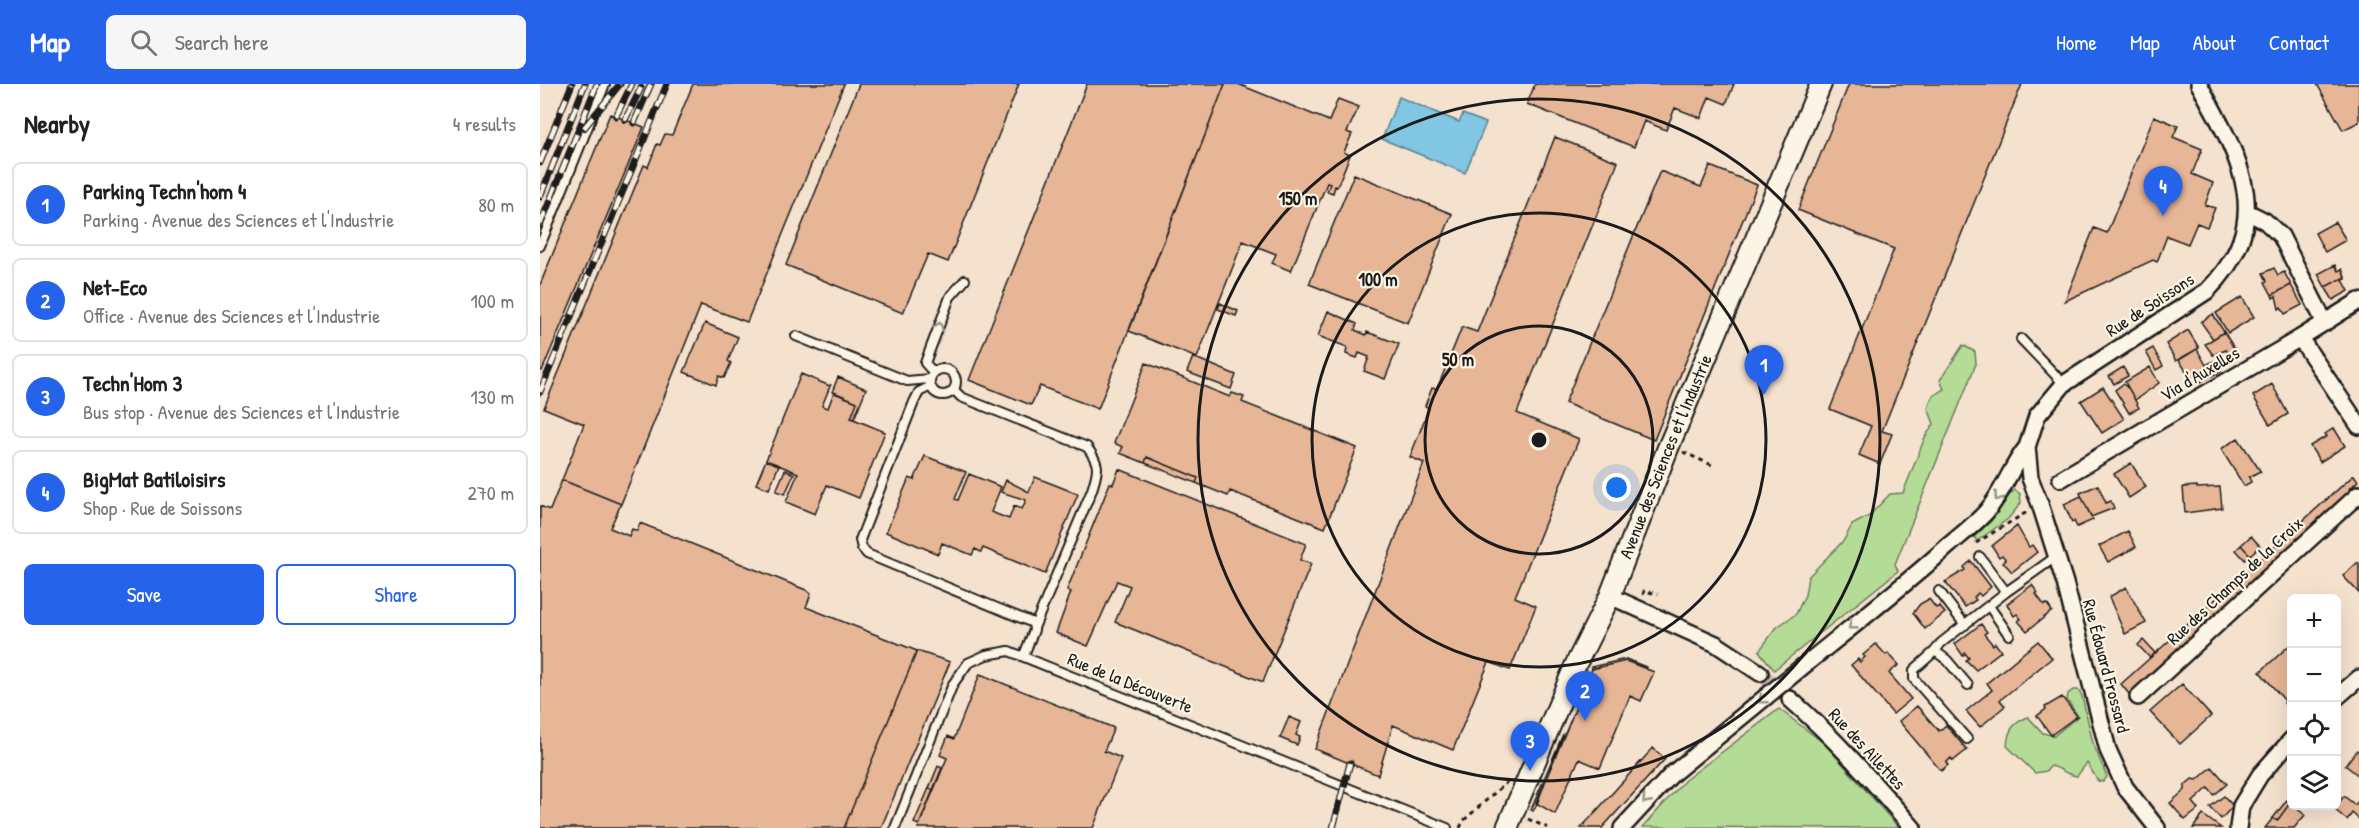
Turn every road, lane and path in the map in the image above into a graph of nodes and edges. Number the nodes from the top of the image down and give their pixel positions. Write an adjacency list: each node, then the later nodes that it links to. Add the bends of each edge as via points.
1 (605, 84): 5 (lane)
2 (1821, 84): 27 (street, Avenue des Sciences et l'Industrie)
3 (2199, 84): 4 (street, Rue de Soissons, via 2245,180)
4 (2247, 212): 8 (street, via 2265,221 2281,236); 13 (street, Rue de Soissons, via 2235,256 2221,278)
5 (540, 246)
6 (965, 280): 12 (lane, one-way to 6, via 925,363 950,297)
7 (2359, 301): 8 (street, Via d'Auxelles)
8 (2325, 323): 10 (street, Via d'Auxelles)
9 (796, 336): 12 (lane, via 907,381)
10 (2300, 338): 15 (street); 19 (street, Via d'Auxelles)
11 (2021, 339): 13 (lane)
12 (931, 380): 14 (lane, via 936,394); 14 (lane, via 937,369 952,371 956,377); 31 (lane, via 914,402 860,540 862,548 895,567 1030,621)
13 (2064, 384): 16 (street, Rue de Soissons, via 2037,416)
14 (954, 390): 31 (lane, via 961,397 1087,447 1097,460 1092,490)
15 (2359, 426)
16 (2027, 447): 21 (street, Rue de Soissons, via 2030,477); 48 (street, one-way to 48, bridge, via 2001,494 1986,512 1924,568 1672,774)
17 (1690, 455): 18 (path)
18 (1714, 466)
19 (2061, 479)
20 (2359, 494): 39 (street, Rue des Champs de la Croix)
21 (2040, 504): 23 (street, Rue Édouard Frossard)
22 (1980, 556): 25 (lane)
23 (2056, 556): 25 (lane); 50 (street, Rue Édouard Frossard, via 2108,750 2125,786)
24 (1939, 591): 30 (lane)
25 (2007, 592): 29 (lane)
26 (1658, 594): 28 (path, via 1644,591)
27 (1610, 596): 35 (street, via 1716,644); 46 (street, Avenue des Sciences et l'Industrie, via 1576,664)
28 (1642, 599)
29 (1989, 606): 30 (lane); 32 (lane)
30 (1965, 625): 33 (lane)
31 (1034, 630): 34 (lane)
32 (2008, 635)
33 (1935, 651): 37 (lane); 41 (lane, via 1914,670 1914,679)
34 (1024, 655): 44 (lane, Rue de la Découverte, via 1009,651 968,663 953,684); 45 (lane, Rue de la Découverte)
35 (1760, 673)
36 (2359, 678): 38 (street)
37 (1968, 685)
38 (2341, 694)
39 (2138, 697)
40 (1790, 699): 49 (street, Rue des Ailettes, via 1864,772)
41 (1967, 739)
42 (2287, 745): 51 (street, via 2260,775 2241,806)
43 (1526, 818): 47 (path)
44 (895, 828)
45 (1447, 828)
46 (1507, 828)
47 (1548, 828)
48 (1622, 828)
49 (1913, 828)
50 (2157, 828)
51 (2238, 828)

